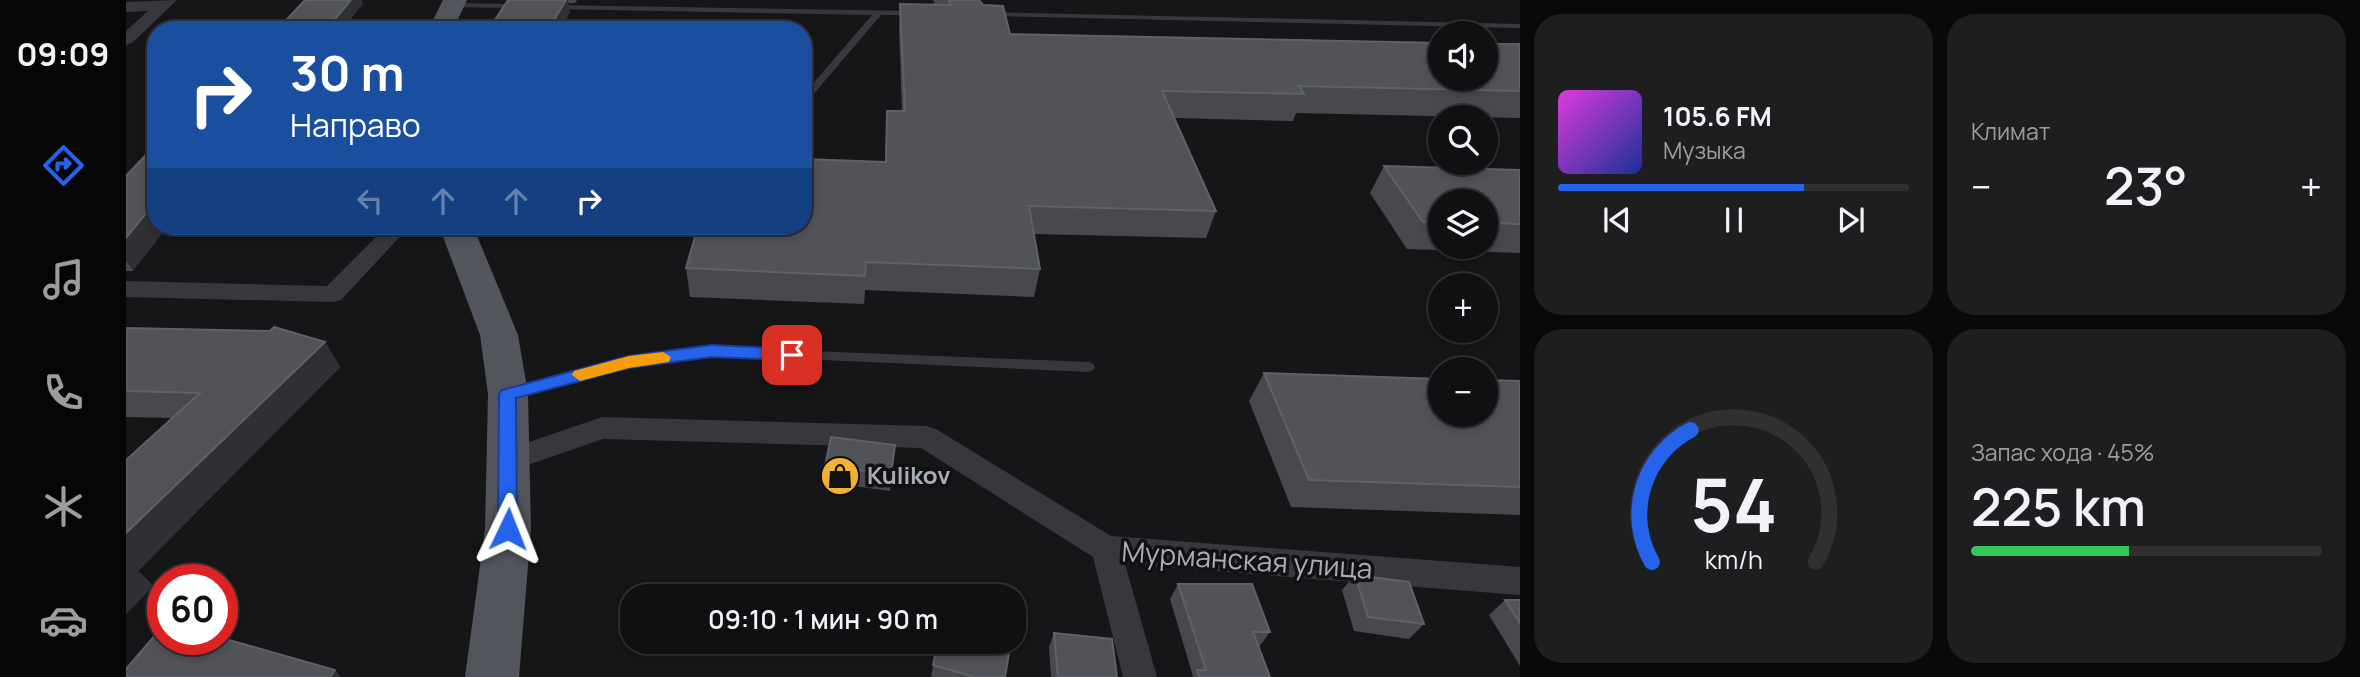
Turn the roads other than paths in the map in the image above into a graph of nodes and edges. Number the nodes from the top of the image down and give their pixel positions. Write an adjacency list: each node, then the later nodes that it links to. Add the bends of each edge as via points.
1 (166, 3): 4 (street); 11 (street)
2 (453, 3): 3 (lane); 9 (main road)
3 (521, 6)
4 (126, 7)
5 (549, 7): 6 (lane)
6 (878, 12): 7 (lane); 12 (lane)
7 (924, 13)
8 (979, 14): 10 (lane)
9 (444, 21)
10 (1520, 26)
11 (126, 40)
12 (812, 90)
13 (389, 235): 15 (street, via 333,294)
14 (464, 235): 17 (main road, via 499,335)
15 (126, 289)
16 (1089, 367): 17 (lane, via 711,351 629,362)
17 (508, 394): 18 (main road)
18 (510, 460): 19 (street, via 602,428 926,437); 21 (main road, via 508,529)
19 (1106, 549): 20 (street, Мурманская улица); 22 (street, Мурманская улица)
20 (1520, 580)
21 (492, 677)
22 (1140, 677)

